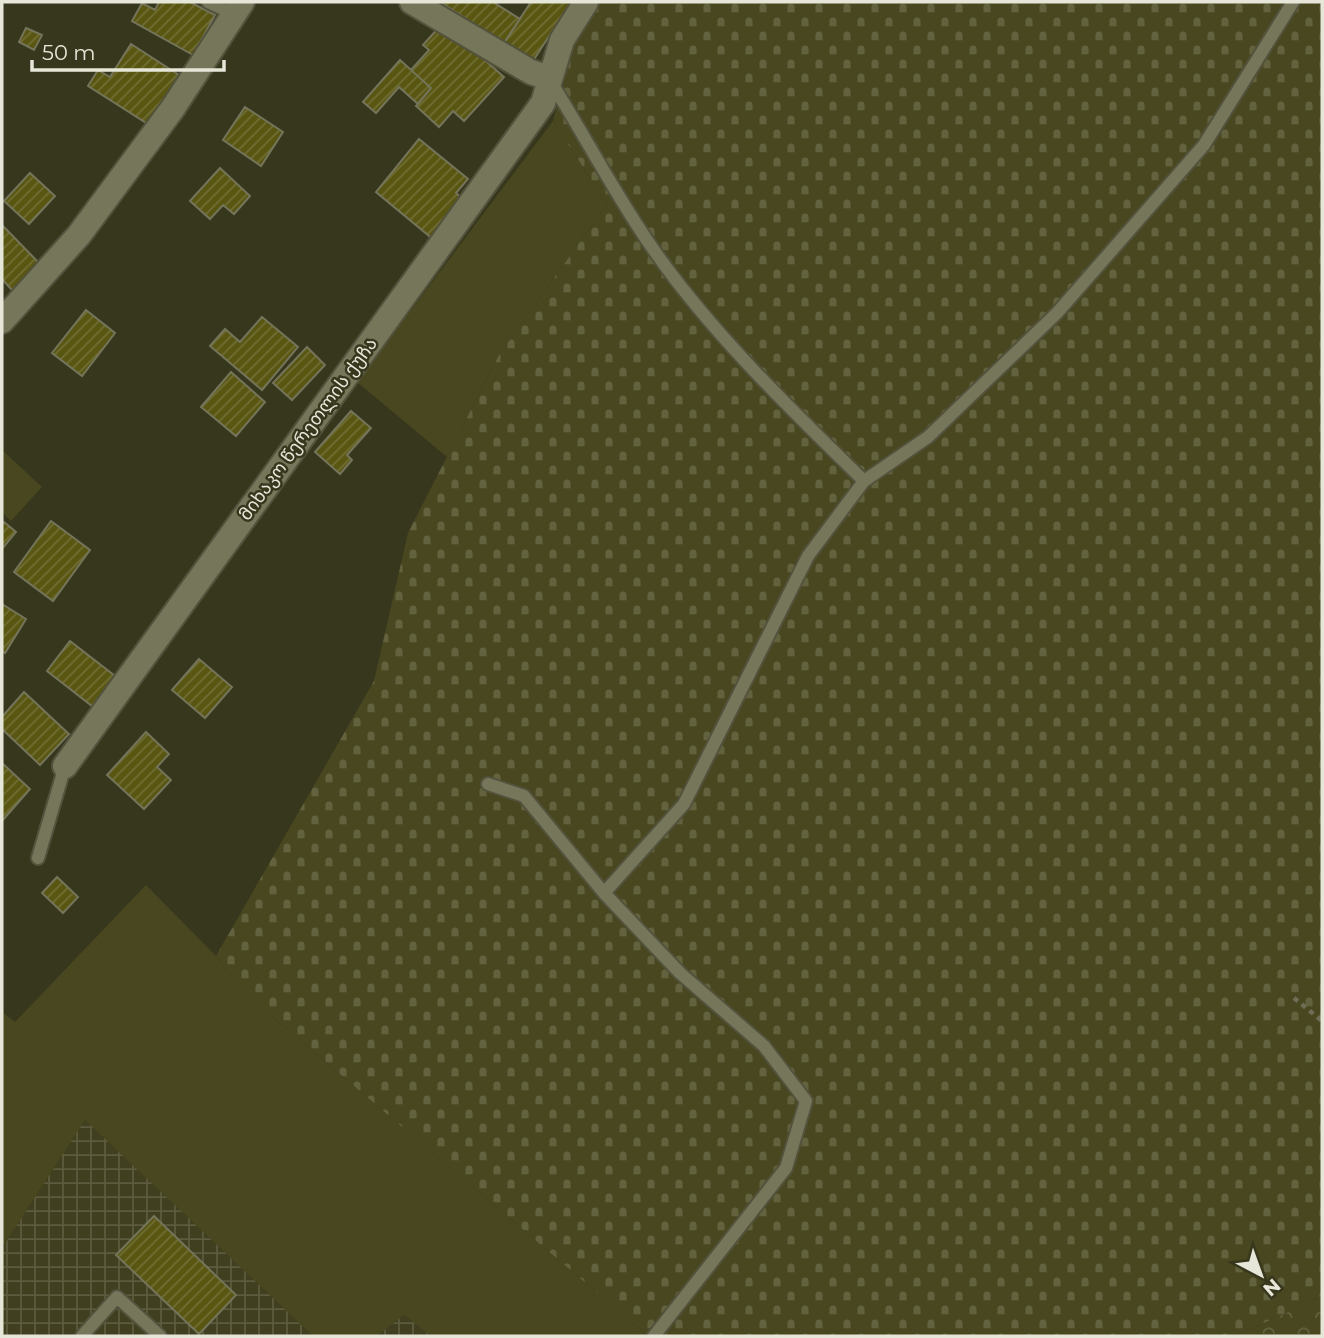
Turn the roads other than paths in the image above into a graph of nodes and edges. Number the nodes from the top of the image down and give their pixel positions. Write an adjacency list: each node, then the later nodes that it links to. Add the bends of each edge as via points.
1 (208, 2): 5 (lane)
2 (412, 2): 6 (street)
3 (586, 2): 6 (street, მიხაკო წერეთლის ქუჩა, via 562,40)
4 (1293, 2): 8 (lane, via 1204,145 1057,313 928,437)
5 (238, 8): 7 (street, via 173,108 79,235)
6 (549, 78): 8 (lane, via 673,276 752,370); 9 (street, მიხაკო წერეთლის ქუჩა, via 543,103)
7 (2, 321)
8 (864, 481): 12 (lane, via 808,556 684,804)
9 (65, 766): 11 (lane, მიხაკო წერეთლის ქუჩა)
10 (488, 783): 12 (lane, via 524,796)
11 (38, 858)
12 (604, 893): 15 (lane, via 680,973 764,1046 806,1101 786,1168)
13 (82, 1336): 14 (lane, via 117,1297)
14 (160, 1336)
15 (654, 1336)

